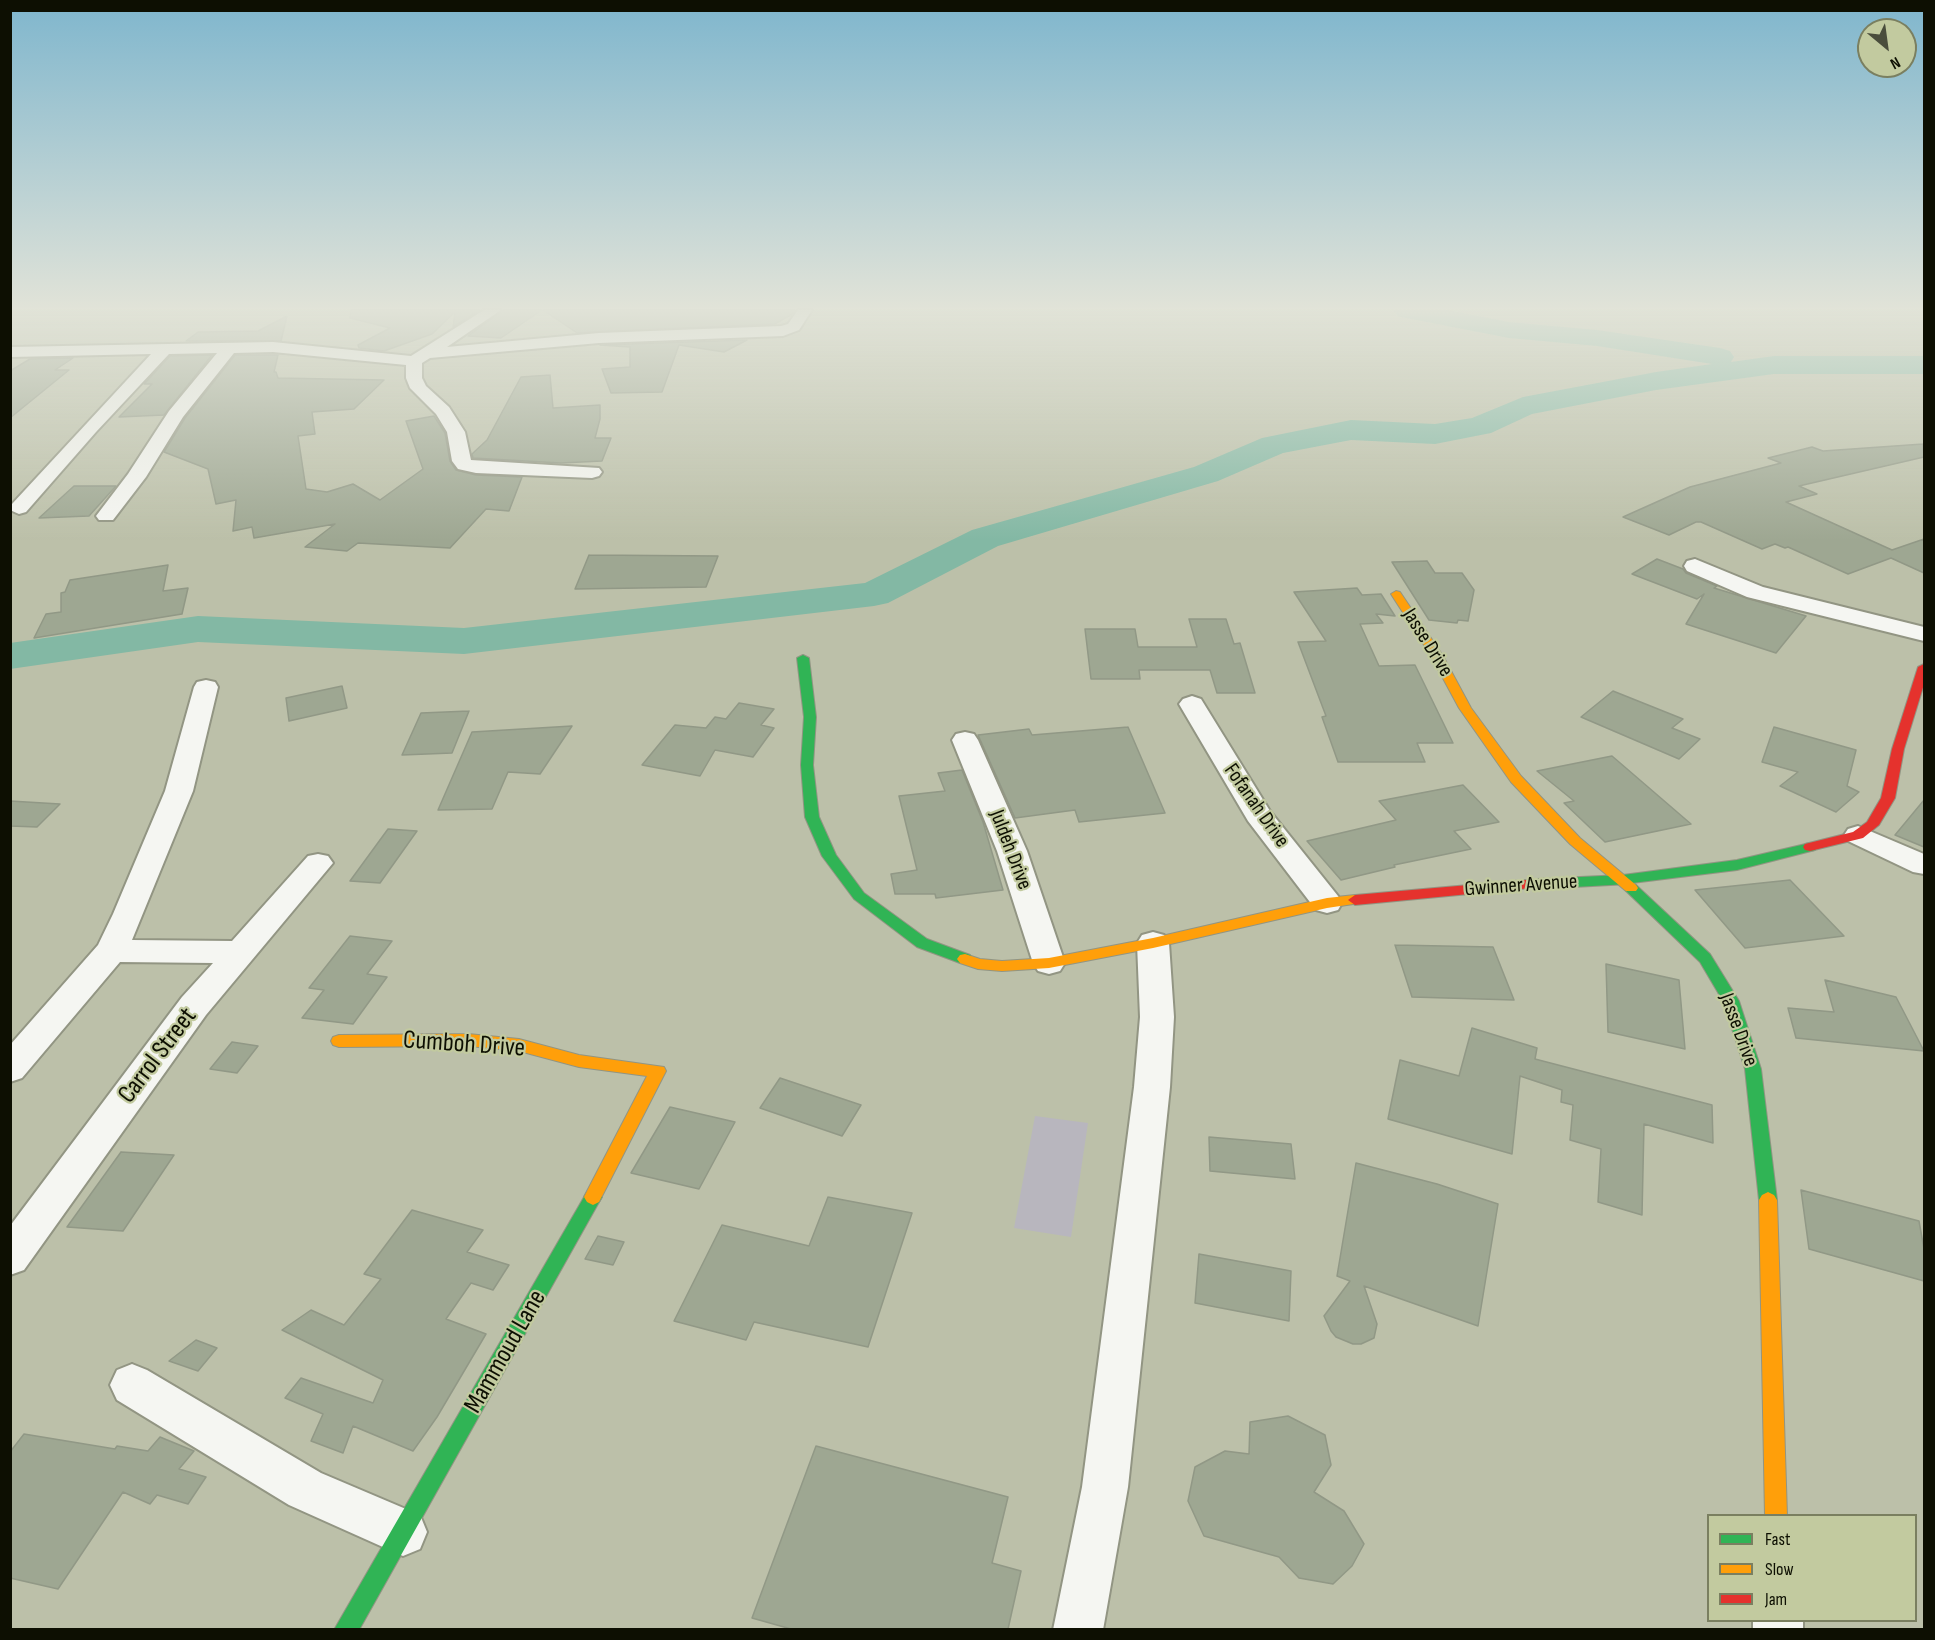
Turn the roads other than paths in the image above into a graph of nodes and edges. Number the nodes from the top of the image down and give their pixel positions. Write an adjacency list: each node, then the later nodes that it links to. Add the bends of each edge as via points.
1 (130, 387): 5 (street)
2 (198, 387): 6 (street)
3 (419, 387): 4 (street, via 443,411 456,432 465,465)
4 (592, 472)
5 (18, 508)
6 (106, 516)
7 (1695, 566): 9 (street, via 1755,592)
8 (1396, 594): 18 (street, Jasse Drive, via 1465,708 1516,779 1575,842)
9 (1924, 634)
10 (803, 658): 23 (street, Gwinner Avenue, via 810,717 807,765 812,817 829,856 859,896 922,943 978,964)
11 (1924, 668): 15 (street, via 1898,749 1888,798 1872,825)
12 (206, 687): 21 (street, via 179,791)
13 (1192, 704): 19 (street, Fofanah Drive, via 1258,814)
14 (965, 740): 23 (street, Juldeh Drive, via 1012,851)
15 (1858, 835): 17 (street); 18 (street, Gwinner Avenue, via 1737,865)
16 (318, 863): 22 (street, Carrol Street)
17 (1924, 865)
18 (1623, 880): 19 (street, Gwinner Avenue, via 1529,884); 29 (street, Jasse Drive, via 1705,958 1731,1001 1753,1069 1769,1207)
19 (1328, 903): 20 (street, Gwinner Avenue)
20 (1154, 944): 23 (street, Gwinner Avenue); 32 (street, via 1157,1017 1152,1087 1104,1487)
21 (111, 951): 22 (street); 25 (street)
22 (241, 952): 27 (street, Carrol Street, via 194,1006)
23 (1049, 963)
24 (339, 1041): 26 (street, Cumboh Drive, via 478,1041 519,1045 579,1061)
25 (10, 1069)
26 (658, 1071): 30 (street, Mammoud Lane, via 587,1209)
27 (10, 1258)
28 (132, 1385): 30 (street, via 305,1489)
29 (1776, 1514)
30 (403, 1532): 31 (street, Mammoud Lane)
31 (346, 1629)
32 (1078, 1629)

